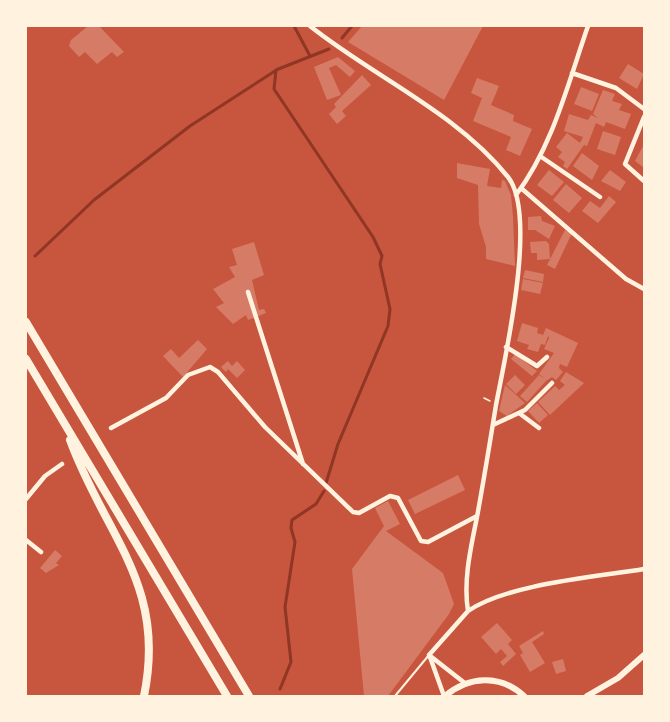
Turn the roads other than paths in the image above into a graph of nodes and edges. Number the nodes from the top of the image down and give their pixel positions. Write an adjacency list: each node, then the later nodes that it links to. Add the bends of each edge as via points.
1 (310, 26): 9 (street, via 459,129 503,171)
2 (588, 26): 3 (street)
3 (572, 73): 4 (street, via 616,88); 6 (street)
4 (645, 109)
5 (645, 117): 7 (street, via 625,164)
6 (540, 156): 8 (street); 10 (street)
7 (644, 181)
8 (521, 188): 9 (street); 11 (street, via 626,279)
9 (516, 195): 14 (street, via 519,261)
10 (600, 197)
11 (645, 289)
12 (248, 292): 24 (street)
13 (26, 322): 36 (highway)
14 (506, 347): 15 (street, via 537,366); 20 (street)
15 (547, 357)
16 (26, 359): 19 (highway)
17 (552, 383): 18 (street)
18 (519, 413): 20 (street); 22 (street)
19 (63, 422): 34 (highway, via 142,592 149,648); 35 (highway)
20 (493, 425): 26 (street)
21 (111, 428): 24 (street, via 166,398 188,375 210,367)
22 (539, 428)
23 (62, 464): 25 (street, via 45,476)
24 (304, 466): 26 (street, via 353,512 366,510 390,496 398,498 421,541 428,542)
25 (26, 499)
26 (477, 516): 30 (street, via 465,590)
27 (26, 540): 28 (street)
28 (41, 552)
29 (645, 569): 30 (street, via 518,590 493,597)
30 (468, 611): 31 (street)
31 (429, 655): 33 (street); 37 (lane); 38 (street)
32 (645, 655): 40 (main road, via 618,678)
33 (466, 684): 38 (main road); 39 (main road, via 494,680)
34 (144, 696)
35 (227, 696)
36 (249, 696)
37 (395, 696)
38 (444, 696)
39 (524, 696)
40 (587, 696)

